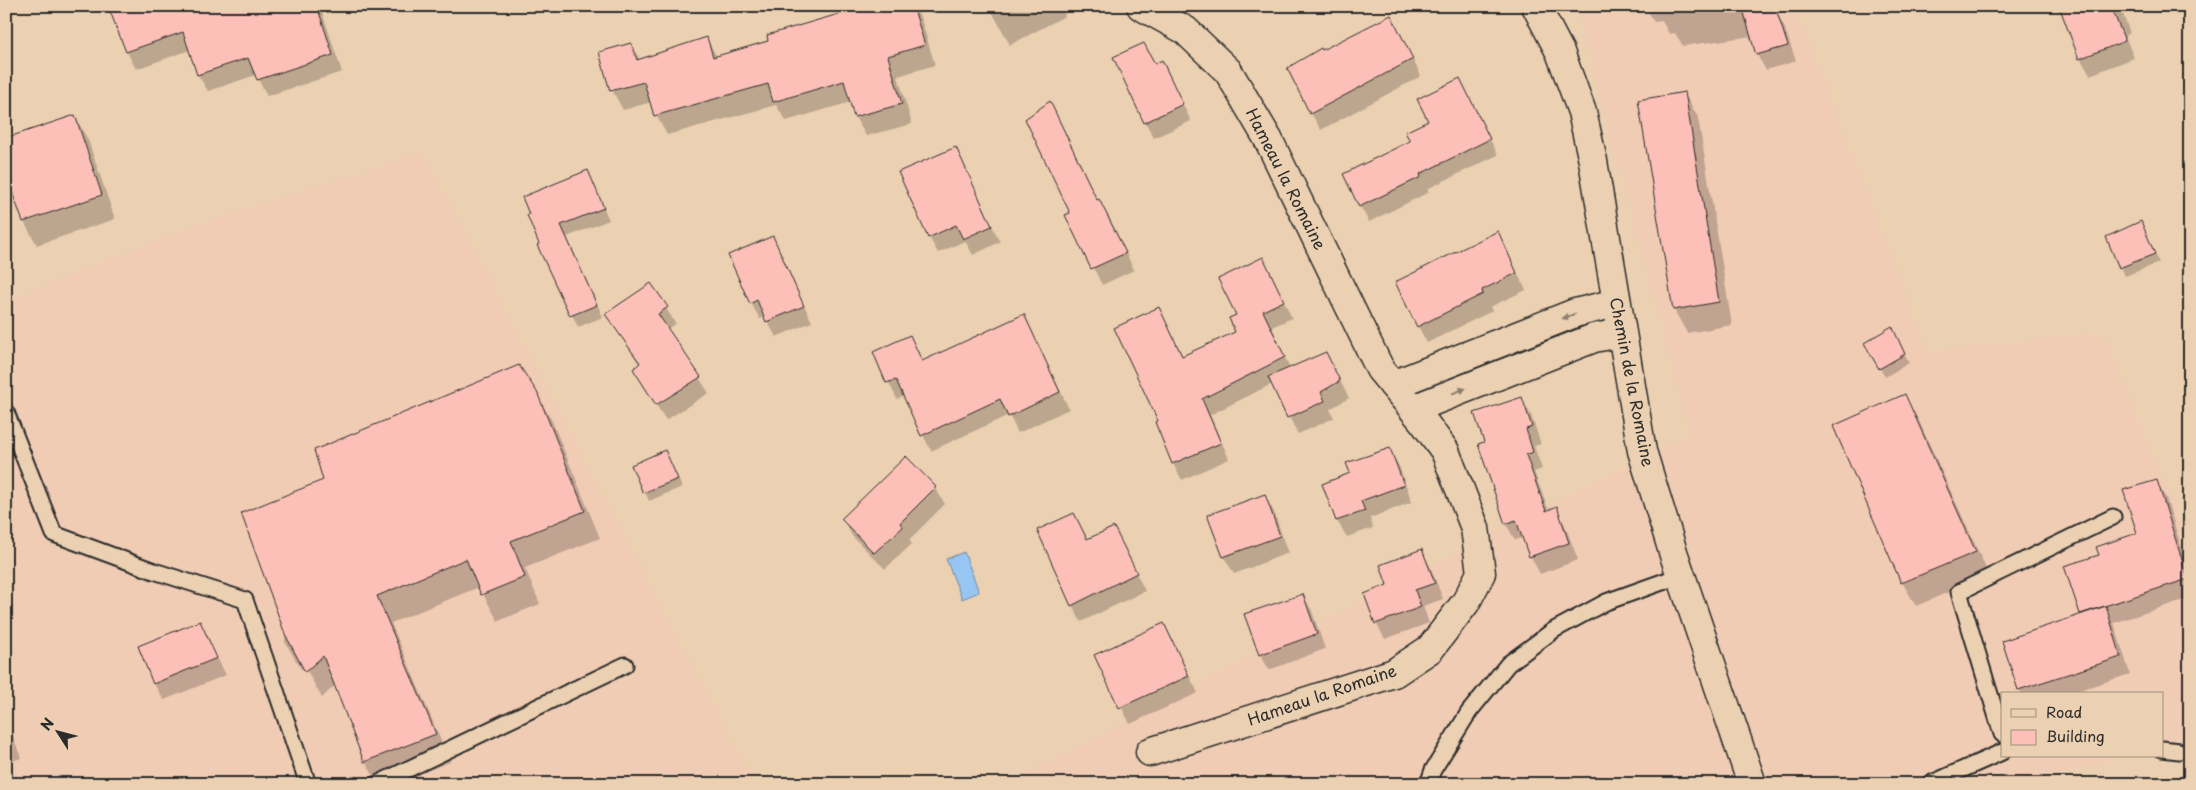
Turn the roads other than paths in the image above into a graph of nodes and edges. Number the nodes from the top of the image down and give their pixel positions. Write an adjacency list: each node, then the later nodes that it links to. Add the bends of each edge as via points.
1 (1141, 6): 5 (street, Hameau la Romaine, via 1185,30 1228,71 1268,139 1380,370)
2 (1536, 6): 3 (street, Chemin de la Romaine, via 1560,52 1582,112)
3 (1616, 303): 4 (street, Chemin de la Romaine); 5 (street, one-way to 5, via 1575,313)
4 (1621, 333): 6 (street, one-way to 4, via 1594,338); 9 (street, Chemin de la Romaine, via 1642,451)
5 (1393, 385): 6 (street, Hameau la Romaine)
6 (1413, 409): 14 (street, Hameau la Romaine, via 1445,451 1475,528 1481,573 1466,602 1430,649 1394,673)
7 (6, 412): 16 (lane, via 54,534 245,600)
8 (2113, 517): 11 (lane, via 1959,592)
9 (1682, 575): 18 (lane, via 1606,602 1554,630 1508,664 1469,712 1433,770); 19 (street, Chemin de la Romaine)
10 (626, 665): 17 (lane)
11 (2001, 731)
12 (2164, 749): 13 (lane)
13 (2179, 751)
14 (1150, 752)
15 (2001, 752): 20 (lane)
16 (308, 784)
17 (377, 784)
18 (1428, 784)
19 (1752, 784)
20 (1930, 784)

